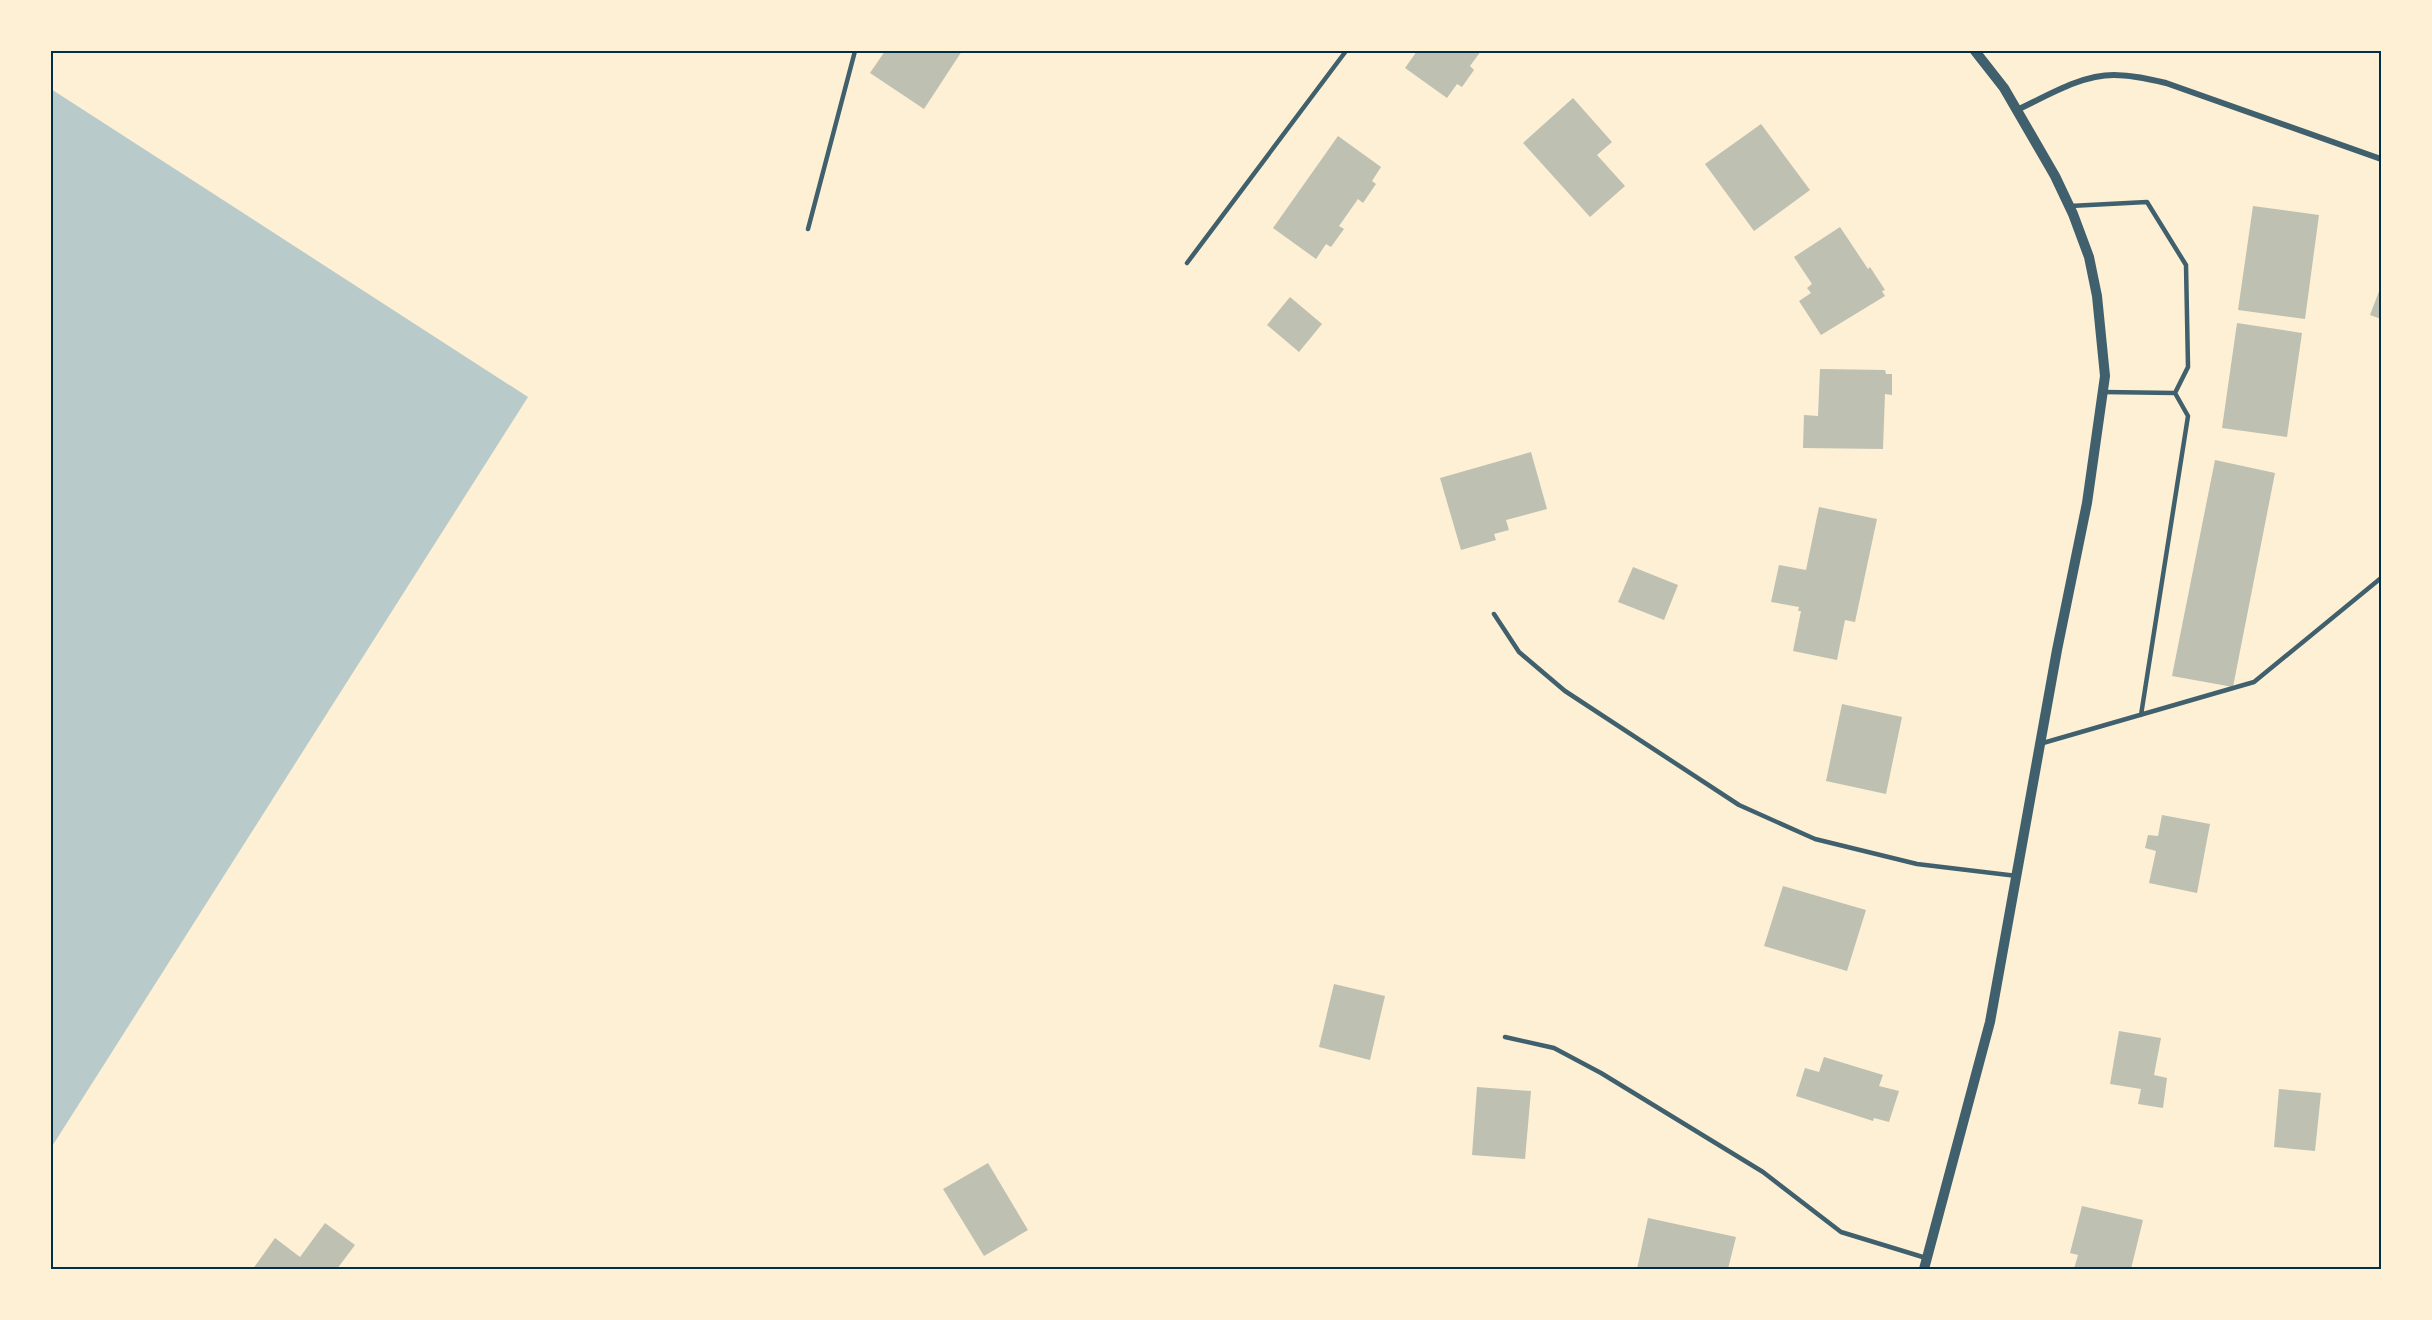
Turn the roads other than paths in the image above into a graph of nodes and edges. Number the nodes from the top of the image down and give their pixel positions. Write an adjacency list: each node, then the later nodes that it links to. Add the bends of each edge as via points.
1 (855, 51): 7 (lane)
2 (1346, 51): 8 (lane)
3 (1975, 51): 4 (street, via 2004,87)
4 (2016, 110): 5 (street, via 2092,78 2138,76); 6 (street)
5 (2381, 159)
6 (2069, 206): 9 (street, via 2089,257 2097,296 2105,375); 10 (lane, via 2147,202 2186,265 2188,367)
7 (808, 229)
8 (1187, 263)
9 (2103, 392): 10 (lane); 14 (street, via 2087,503)
10 (2175, 393): 13 (lane, via 2188,416)
11 (2381, 578): 13 (lane, via 2254,682)
12 (1494, 614): 15 (lane, via 1519,652 1564,691 1739,805 1815,839 1917,864)
13 (2141, 715): 14 (lane)
14 (2040, 744): 15 (street)
15 (2017, 876): 17 (street, via 1990,1022)
16 (1505, 1037): 17 (lane, via 1554,1048 1601,1073 1763,1172 1840,1232)
17 (1926, 1264)

